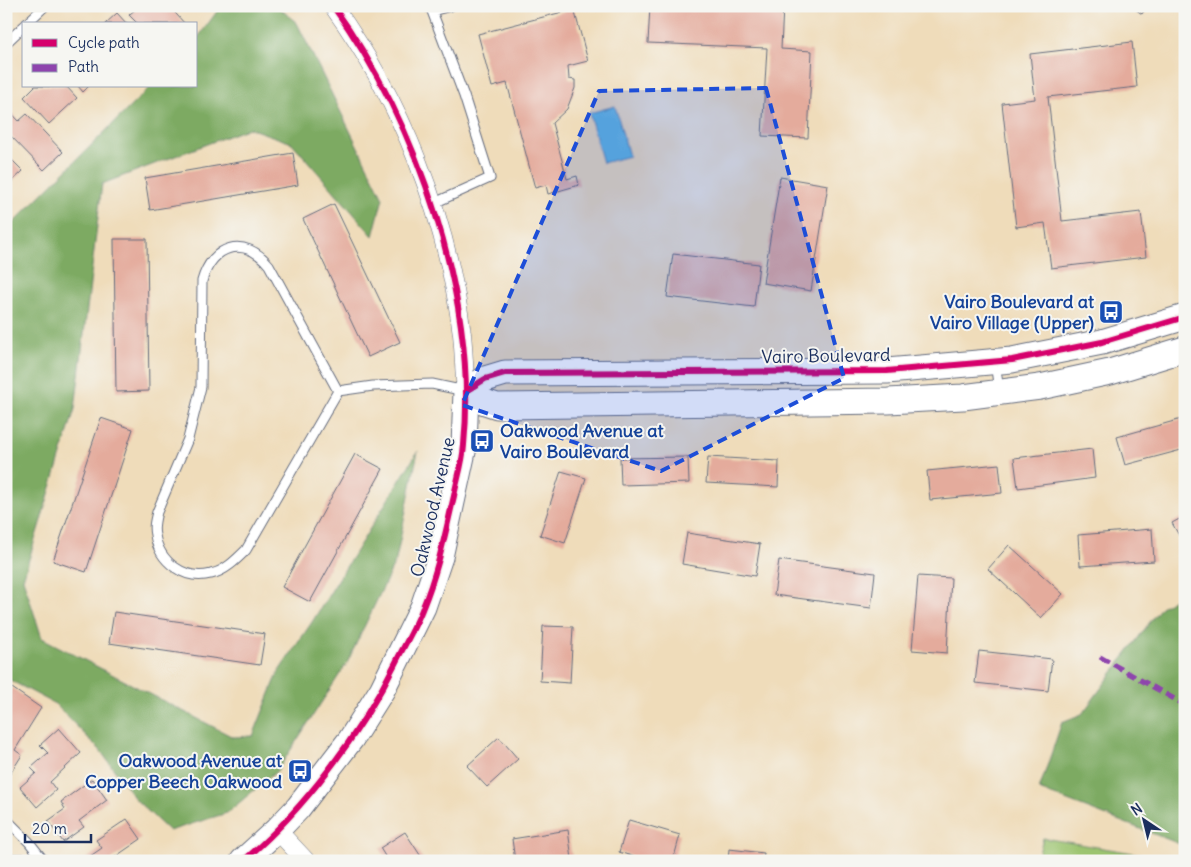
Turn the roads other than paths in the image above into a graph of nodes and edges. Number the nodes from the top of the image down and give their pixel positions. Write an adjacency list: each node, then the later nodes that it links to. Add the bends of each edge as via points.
1 (44, 6): 5 (lane)
2 (333, 6): 8 (street, Oakwood Avenue, via 390,98)
3 (451, 6): 4 (lane)
4 (431, 9): 8 (lane, via 490,178)
5 (28, 22)
6 (22, 28): 7 (lane)
7 (6, 43)
8 (432, 204): 14 (street, Oakwood Avenue, via 453,282 462,334)
9 (1185, 317): 11 (street, Vairo Boulevard, via 1102,342)
10 (1185, 349): 15 (street, Vairo Boulevard, via 1110,372)
11 (995, 362): 12 (street, Vairo Boulevard); 15 (lane)
12 (887, 386): 14 (street, Vairo Boulevard, via 497,406); 15 (street, Vairo Boulevard, via 963,397)
13 (338, 391): 13 (lane, via 269,265 260,255 238,247 225,249 213,258 202,281 200,387 188,439 154,524 154,536 168,562 182,573 196,576 213,574 246,550); 14 (lane, via 432,384)
14 (466, 391): 17 (street, Oakwood Avenue, via 464,447 440,557 423,608 382,690 351,739)
15 (1000, 392)
16 (6, 819): 20 (lane)
17 (277, 830): 18 (street, Oakwood Avenue); 21 (street)
18 (255, 857)
19 (6, 859): 20 (lane)
20 (44, 860)
21 (306, 861)

